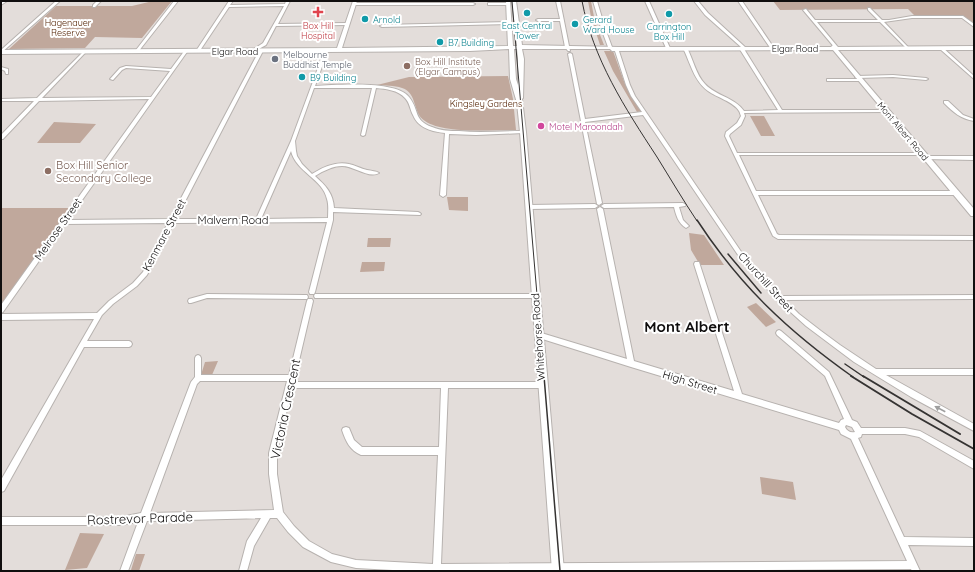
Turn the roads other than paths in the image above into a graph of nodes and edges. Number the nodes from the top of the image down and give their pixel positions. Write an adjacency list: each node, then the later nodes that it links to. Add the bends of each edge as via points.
1 (6, 1): 15 (street)
2 (58, 1): 57 (street)
3 (99, 1): 19 (street)
4 (176, 1): 51 (street)
5 (231, 1): 20 (street)
6 (288, 1): 18 (street)
7 (514, 1): 32 (main road, Whitehorse Road)
8 (558, 1): 24 (street)
9 (595, 1): 37 (street, Churchill Street, via 602,28)
10 (646, 1): 38 (street)
11 (696, 1): 40 (street)
12 (740, 1): 41 (street)
13 (508, 2): 17 (street); 27 (main road, Whitehorse Road)
14 (355, 3): 16 (street); 28 (main road)
15 (1, 4)
16 (473, 4)
17 (489, 4)
18 (286, 5): 20 (street); 29 (street)
19 (94, 6)
20 (228, 6): 53 (street)
21 (869, 9): 26 (street)
22 (805, 10): 25 (street, Mont Albert Road)
23 (538, 20): 24 (street)
24 (562, 20): 50 (street)
25 (814, 21): 26 (street); 36 (street, Mont Albert Road)
26 (881, 21): 31 (street, via 912,17 963,17); 42 (street)
27 (509, 23): 30 (street); 34 (main road, Whitehorse Road)
28 (347, 24): 29 (street); 49 (main road)
29 (276, 25): 33 (street)
30 (382, 26)
31 (974, 26)
32 (519, 37): 35 (main road); 56 (main road, Whitehorse Road)
33 (265, 44): 47 (street, via 266,48); 54 (street)
34 (510, 47): 45 (main road, Elgar Road); 55 (main road, Elgar Road); 56 (main road, Elgar Road); 60 (main road, Whitehorse Road)
35 (530, 47): 50 (main road, Elgar Road); 56 (main road, Elgar Road)
36 (835, 47): 41 (main road, Elgar Road); 42 (main road, Elgar Road); 64 (main road, Mont Albert Road)
37 (613, 48): 38 (main road, Elgar Road); 50 (main road, Elgar Road); 79 (street, Churchill Street, via 628,85)
38 (668, 48): 39 (main road, Elgar Road)
39 (685, 48): 40 (main road, Elgar Road); 77 (street, via 702,84 736,105)
40 (742, 48): 41 (main road, Elgar Road); 78 (street)
41 (772, 48)
42 (906, 48): 43 (main road, Elgar Road)
43 (941, 48): 44 (main road, Elgar Road); 65 (street)
44 (974, 48)
45 (470, 49): 49 (main road, Elgar Road); 55 (main road, Elgar Road)
46 (261, 50): 47 (main road, Elgar Road); 54 (main road, Elgar Road); 105 (street, Kenmare Street)
47 (272, 50): 48 (main road, Elgar Road)
48 (326, 50): 49 (main road, Elgar Road); 69 (street)
49 (339, 50)
50 (569, 50): 56 (main road, Elgar Road); 81 (street)
51 (137, 51): 52 (main road, Elgar Road); 58 (main road, Elgar Road)
52 (186, 51): 53 (main road, Elgar Road); 62 (street, Melrose Street)
53 (198, 51): 54 (main road, Elgar Road)
54 (253, 51)
55 (501, 51): 60 (main road)
56 (520, 51): 75 (main road, Whitehorse Road)
57 (3, 52): 58 (main road, Elgar Road); 59 (street)
58 (84, 52): 72 (street)
59 (1, 56)
60 (512, 63): 75 (main road, Whitehorse Road)
61 (1, 68): 63 (street, via 7,70)
62 (172, 70): 66 (street, via 129,66 121,69); 71 (street, Melrose Street)
63 (7, 73)
64 (859, 78): 67 (street, via 893,76); 68 (street); 76 (main road, Mont Albert Road)
65 (974, 78)
66 (112, 79)
67 (926, 79)
68 (828, 80)
69 (312, 87): 70 (street); 86 (street)
70 (374, 87): 82 (street, via 393,89 402,93 408,98 417,120 433,129); 84 (street)
71 (152, 98): 72 (street); 106 (street, Melrose Street)
72 (38, 99): 73 (street); 85 (street)
73 (1, 100)
74 (946, 102): 80 (street, via 960,116)
75 (520, 103): 83 (main road, Whitehorse Road)
76 (886, 111): 78 (street); 88 (main road, Mont Albert Road)
77 (741, 112): 78 (street); 87 (street, via 742,120 739,126 727,136)
78 (781, 112)
79 (645, 113): 81 (street); 113 (street, Churchill Street, via 740,254)
80 (974, 120)
81 (582, 121): 96 (street)
82 (447, 132): 83 (street); 94 (street)
83 (523, 132): 98 (main road, Whitehorse Road)
84 (363, 135)
85 (1, 138)
86 (293, 141): 91 (street, via 295,155); 103 (street)
87 (736, 154): 88 (street); 92 (street)
88 (924, 156): 89 (street); 93 (main road, Mont Albert Road)
89 (974, 158)
90 (377, 173): 91 (street, via 340,165)
91 (312, 176): 100 (street, via 325,188 332,201)
92 (755, 193): 93 (street); 108 (street, via 778,237)
93 (956, 193): 99 (main road, Mont Albert Road)
94 (443, 195)
95 (684, 205): 97 (street)
96 (600, 206): 97 (street); 98 (street); 124 (street)
97 (676, 206): 107 (street)
98 (529, 207): 111 (main road, Whitehorse Road)
99 (971, 207): 102 (main road, Mont Albert Road)
100 (332, 210): 101 (street); 104 (street)
101 (418, 214)
102 (974, 214)
103 (258, 220): 104 (street, Malvern Road); 105 (street, Malvern Road)
104 (330, 220): 110 (street)
105 (172, 221): 106 (street, Malvern Road); 117 (street, Kenmare Street, via 140,279 106,306)
106 (64, 222): 116 (street, Melrose Street)
107 (686, 226)
108 (974, 238)
109 (697, 264): 131 (street)
110 (314, 294): 111 (street); 114 (street, via 307,294)
111 (535, 296): 120 (main road, Whitehorse Road)
112 (974, 297): 113 (street)
113 (779, 298): 125 (street, Churchill Street, via 818,333)
114 (308, 299): 115 (street, via 207,296); 128 (street, Victoria Crescent)
115 (191, 301)
116 (1, 310)
117 (98, 316): 118 (street); 121 (street, Kenmare Street)
118 (1, 317)
119 (779, 333): 132 (street, via 827,374)
120 (538, 335): 124 (street, High Street); 130 (main road, Whitehorse Road)
121 (83, 344): 122 (street); 139 (street, Kenmare Street)
122 (129, 344)
123 (198, 358): 127 (street)
124 (631, 364): 131 (street, High Street)
125 (874, 372): 126 (street); 134 (street, Churchill Street, one-way to 125)
126 (974, 372)
127 (198, 378): 128 (street); 142 (street, via 194,382)
128 (290, 382): 129 (street); 141 (street, Victoria Crescent, via 274,453 273,474)
129 (445, 385): 130 (street); 137 (street)
130 (542, 385): 149 (main road, Whitehorse Road)
131 (739, 396): 133 (street, High Street)
132 (849, 422): 133 (street, via 842,423); 136 (street, via 856,426)
133 (841, 427): 136 (street, via 846,434)
134 (974, 428)
135 (346, 430): 137 (street, via 353,447 361,451)
136 (856, 434): 138 (street, via 905,431 920,434); 144 (street)
137 (442, 451): 146 (street)
138 (974, 465)
139 (1, 488)
140 (268, 514): 141 (street, Rostrevor Parade); 142 (street, Rostrevor Parade); 151 (street, via 250,544)
141 (279, 514): 146 (street, via 306,544 331,558 362,565)
142 (144, 517): 143 (street, Rostrevor Parade, via 121,521); 150 (street)
143 (1, 521)
144 (902, 541): 145 (street); 147 (street)
145 (974, 542)
146 (437, 568): 148 (street)
147 (914, 568): 149 (street)
148 (454, 569): 149 (street)
149 (558, 569)
150 (124, 571)
151 (243, 571)

